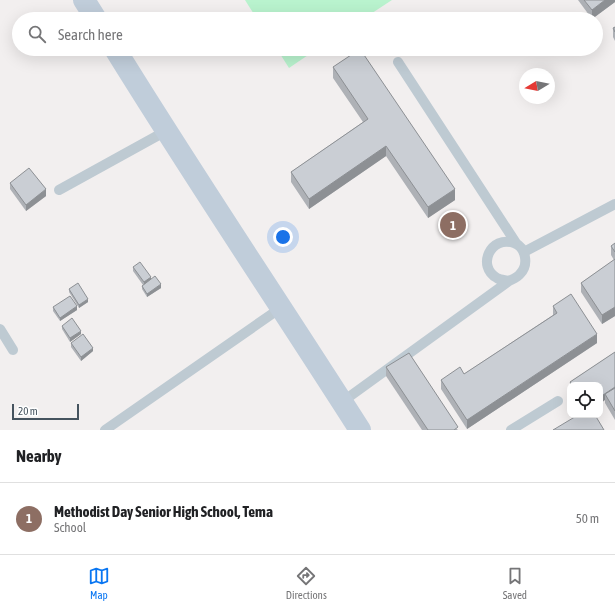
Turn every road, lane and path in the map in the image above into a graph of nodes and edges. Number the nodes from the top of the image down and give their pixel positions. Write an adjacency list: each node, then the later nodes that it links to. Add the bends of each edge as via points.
1 (84, 0): 2 (street)
2 (92, 12)
3 (118, 56): 5 (street)
4 (398, 62): 8 (lane)
5 (166, 131): 6 (lane); 11 (street)
6 (59, 190)
7 (615, 204): 9 (lane)
8 (516, 243): 9 (lane); 10 (lane, via 504,241 492,246 487,257 489,270 497,278)
9 (524, 252): 10 (lane, via 526,264 520,275)
10 (510, 280): 15 (lane)
11 (282, 308): 15 (street); 16 (lane)
12 (0, 329): 13 (lane)
13 (13, 350)
14 (558, 401): 18 (lane)
15 (342, 402): 17 (street)
16 (104, 430)
17 (360, 430)
18 (510, 430)

